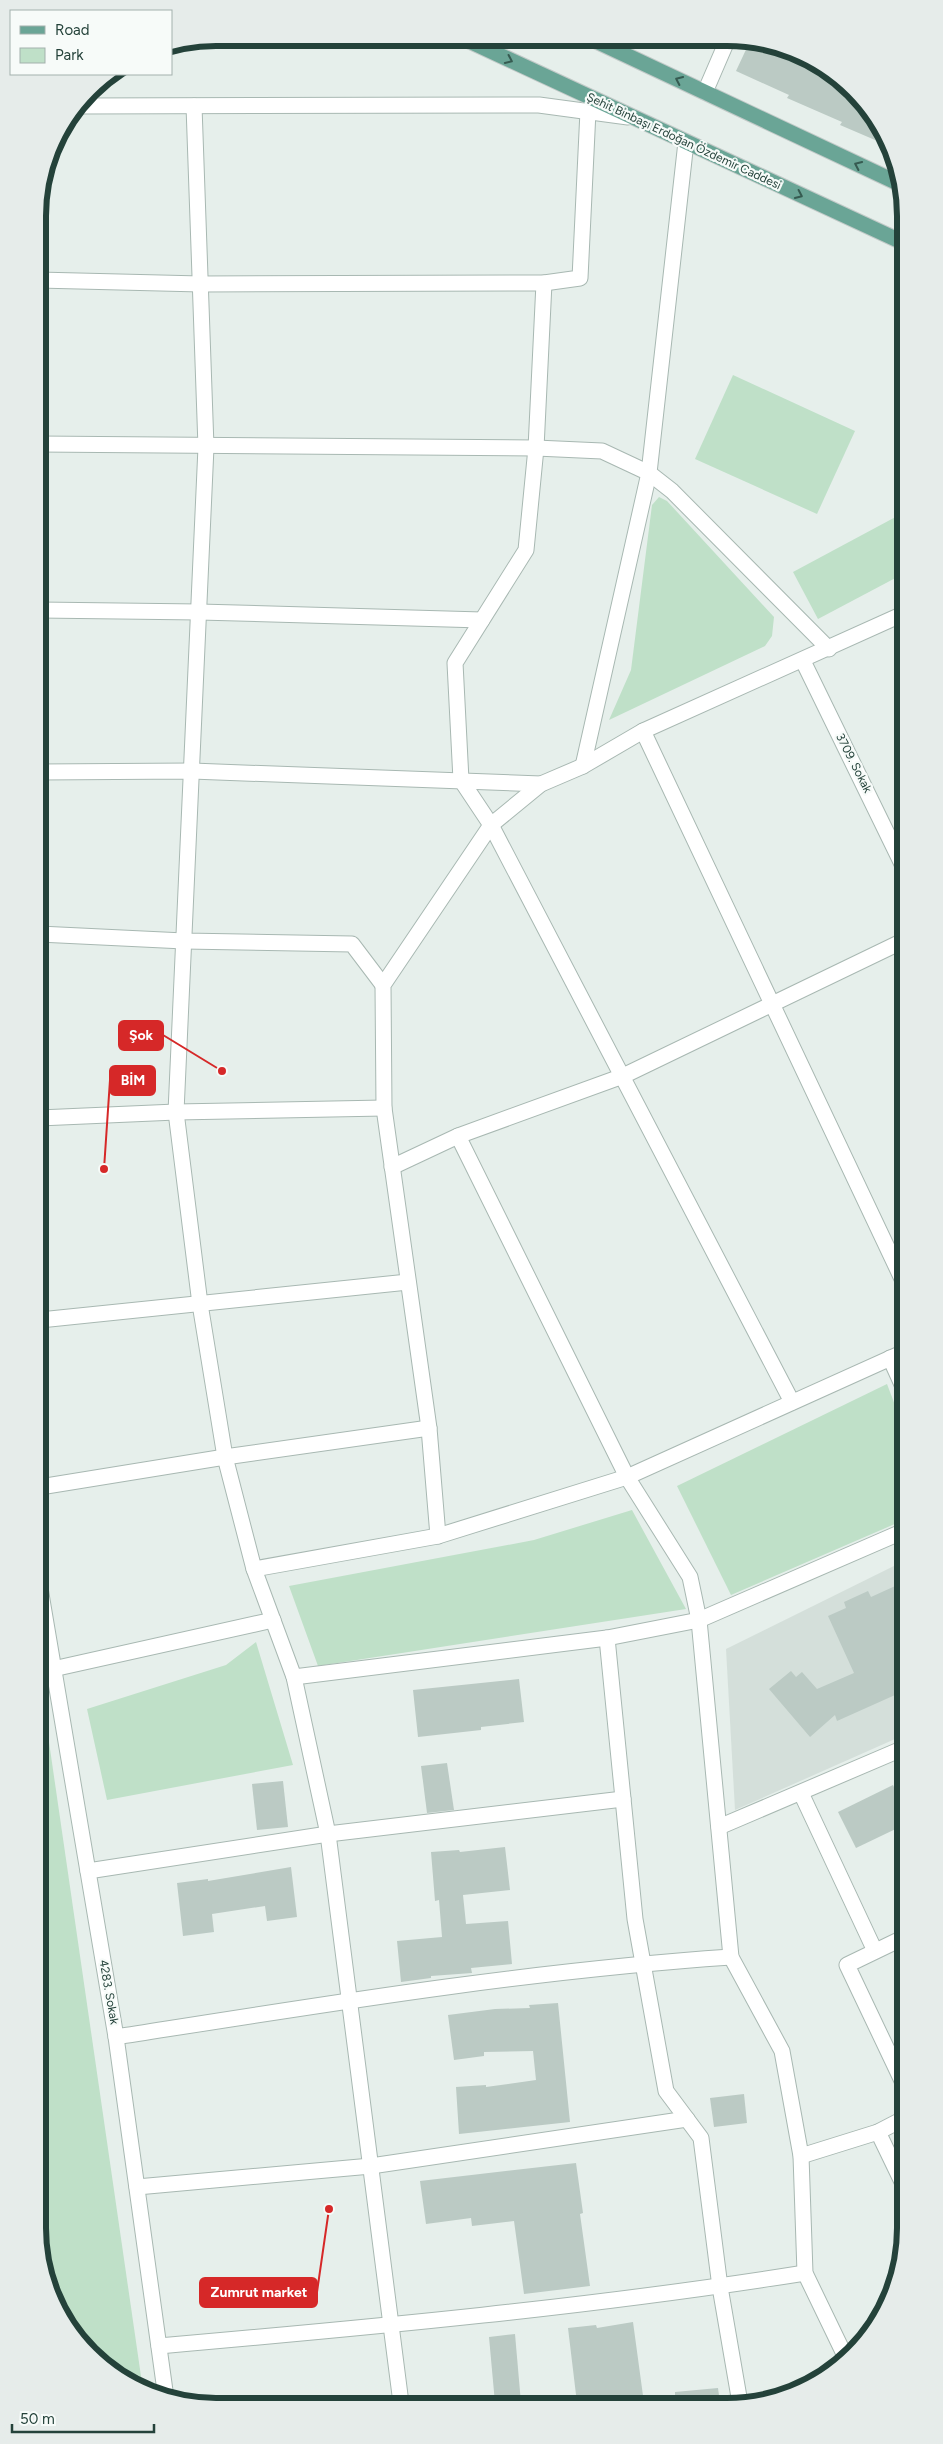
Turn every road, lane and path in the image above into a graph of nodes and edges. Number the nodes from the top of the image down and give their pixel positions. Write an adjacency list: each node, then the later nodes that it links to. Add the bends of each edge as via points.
1 (480, 46): 8 (main road, Şehit Binbaşı Erdoğan Özdemir Caddesi, one-way to 8)
2 (607, 46): 4 (main road, one-way to 2)
3 (725, 46): 4 (street)
4 (705, 92): 10 (main road, one-way to 4)
5 (86, 106): 6 (street)
6 (194, 106): 7 (street, via 539,105); 14 (street)
7 (588, 111): 8 (street); 13 (street, via 580,278)
8 (633, 118): 9 (main road, Şehit Binbaşı Erdoğan Özdemir Caddesi)
9 (686, 142): 11 (main road, Şehit Binbaşı Erdoğan Özdemir Caddesi, one-way to 11); 18 (street)
10 (893, 181)
11 (897, 240)
12 (47, 280): 14 (street)
13 (544, 282): 14 (street); 17 (street)
14 (201, 284): 16 (street)
15 (47, 444): 16 (street)
16 (206, 447): 17 (street); 20 (street)
17 (536, 448): 18 (street, via 602,451); 22 (street, via 526,550)
18 (649, 473): 23 (street, via 672,491); 26 (street)
19 (47, 610): 20 (street)
20 (199, 612): 22 (street); 27 (street)
21 (897, 617): 23 (street)
22 (482, 620): 29 (street, via 455,663)
23 (829, 648): 24 (street)
24 (803, 661): 25 (street); 32 (street, 3709. Sokak)
25 (643, 731): 26 (street); 37 (street)
26 (583, 766): 30 (street)
27 (192, 771): 28 (street); 29 (street); 34 (street)
28 (47, 772)
29 (461, 780): 30 (street); 31 (street)
30 (540, 784): 31 (street)
31 (491, 825): 36 (street); 38 (street)
32 (897, 838)
33 (47, 934): 34 (street)
34 (184, 941): 36 (street, via 352,944); 40 (street)
35 (897, 944): 37 (street)
36 (383, 984): 39 (street)
37 (772, 1002): 38 (street); 44 (street)
38 (622, 1076): 42 (street); 49 (street)
39 (384, 1108): 40 (street); 43 (street)
40 (176, 1112): 41 (street); 46 (street)
41 (47, 1118)
42 (458, 1136): 43 (street); 52 (street)
43 (392, 1167): 45 (street)
44 (896, 1267)
45 (408, 1282): 46 (street); 50 (street)
46 (200, 1304): 47 (street); 51 (street)
47 (46, 1319)
48 (897, 1355): 49 (street)
49 (792, 1402): 52 (street)
50 (429, 1428): 51 (street); 55 (street)
51 (225, 1457): 53 (street); 56 (street)
52 (627, 1477): 55 (street); 58 (street, via 690,1577)
53 (46, 1486)
54 (896, 1534): 58 (street)
55 (438, 1536): 56 (street)
56 (254, 1569): 57 (street)
57 (273, 1620): 61 (street); 62 (street)
58 (699, 1620): 60 (street); 66 (street)
59 (46, 1628): 61 (street, 4283. Sokak)
60 (607, 1638): 62 (street); 65 (street)
61 (53, 1670): 68 (street, 4283. Sokak)
62 (294, 1677): 67 (street)
63 (896, 1751): 64 (street)
64 (801, 1793): 66 (street); 70 (street)
65 (623, 1799): 67 (street); 72 (street, via 635,1919)
66 (718, 1827): 71 (street)
67 (328, 1834): 68 (street); 73 (street)
68 (88, 1871): 74 (street, 4283. Sokak)
69 (896, 1941): 70 (street)
70 (875, 1951): 75 (street, via 847,1965)
71 (731, 1957): 72 (street); 79 (street, via 782,2051)
72 (643, 1963): 73 (street); 76 (street, via 666,2091)
73 (349, 2000): 74 (street); 80 (street)
74 (116, 2037): 82 (street, 4283. Sokak)
75 (896, 2068)
76 (686, 2119): 80 (street); 84 (street, via 701,2138)
77 (896, 2123): 78 (street)
78 (878, 2132): 79 (street); 81 (street)
79 (800, 2156): 83 (street)
80 (371, 2166): 82 (street); 85 (street)
81 (896, 2169)
82 (137, 2187): 86 (street, 4283. Sokak)
83 (805, 2273): 84 (street); 87 (street)
84 (720, 2287): 85 (street); 89 (street)
85 (391, 2325): 86 (street); 90 (street)
86 (159, 2346): 88 (street, 4283. Sokak)
87 (843, 2352)
88 (165, 2390)
89 (739, 2397)
90 (400, 2398)

